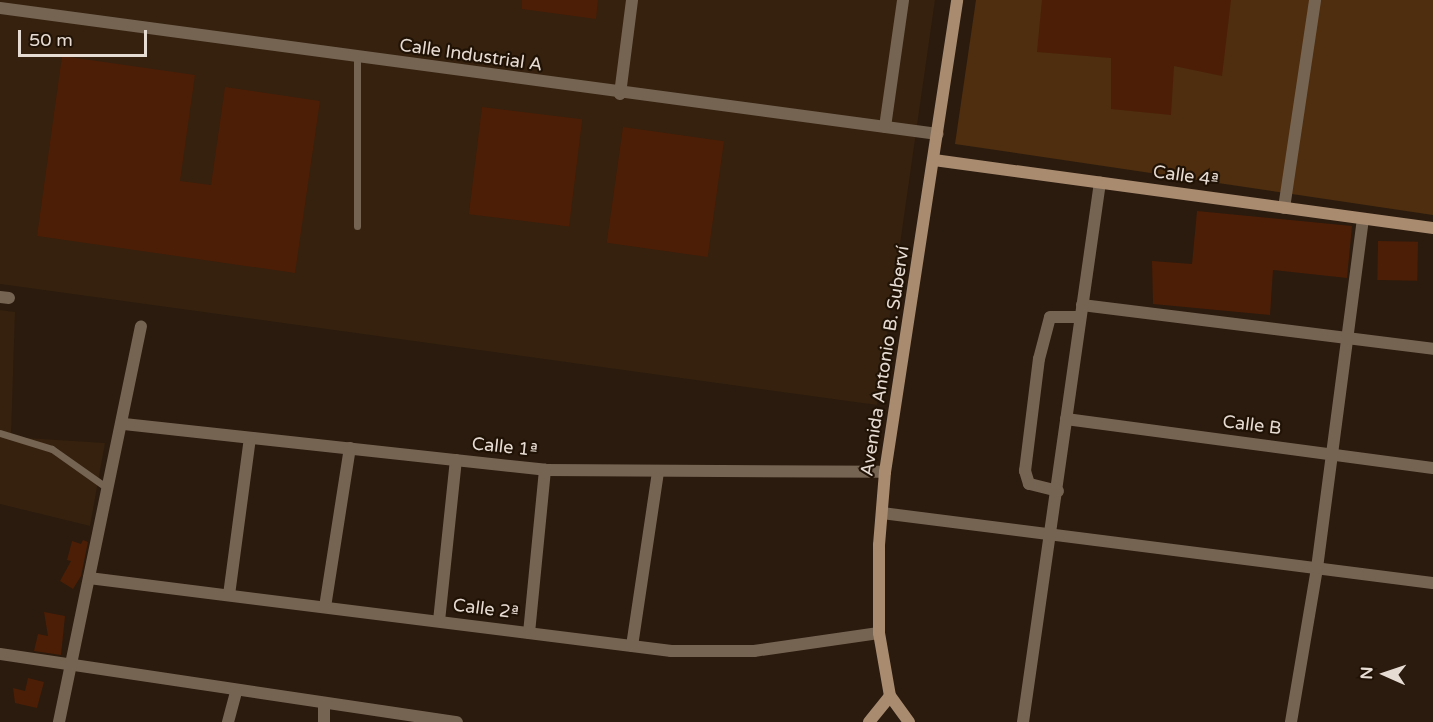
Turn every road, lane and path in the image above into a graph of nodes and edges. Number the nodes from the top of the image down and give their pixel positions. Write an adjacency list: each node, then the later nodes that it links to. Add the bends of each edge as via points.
1 (632, 0): 7 (street)
2 (903, 0): 8 (street)
3 (957, 0): 9 (main road, Avenida Antonio B. Suberví)
4 (1315, 0): 12 (street)
5 (0, 8): 6 (street, Calle Industrial A)
6 (357, 57): 7 (street, Calle Industrial A); 14 (lane)
7 (620, 94): 8 (street, Calle Industrial A)
8 (885, 128): 9 (street, Calle Industrial A)
9 (938, 134): 10 (main road, Avenida Antonio B. Suberví)
10 (934, 160): 11 (main road, Calle 4ª); 30 (main road, Avenida Antonio B. Suberví)
11 (1100, 182): 12 (main road, Calle 4ª); 16 (street)
12 (1284, 208): 13 (main road, Calle 4ª)
13 (1363, 219): 15 (main road, Calle 4ª); 18 (street)
14 (357, 226)
15 (1433, 228)
16 (1081, 311): 18 (street); 20 (street); 32 (street, via 1050,317 1039,359 1025,471 1029,484)
17 (141, 326): 21 (street)
18 (1350, 336): 19 (street); 25 (street)
19 (1433, 349)
20 (1066, 419): 25 (street, Calle B); 32 (street)
21 (124, 424): 23 (street, Calle 1ª); 31 (street)
22 (0, 433): 31 (lane, via 52,449)
23 (250, 438): 24 (street, Calle 1ª); 38 (street)
24 (350, 448): 26 (street, Calle 1ª); 39 (street)
25 (1332, 454): 27 (street, Calle B); 35 (street)
26 (456, 460): 28 (street, Calle 1ª); 40 (street)
27 (1433, 468)
28 (545, 470): 29 (street, Calle 1ª); 41 (street)
29 (658, 472): 30 (street, Calle 1ª); 43 (street)
30 (885, 472): 33 (main road, Avenida Antonio B. Suberví)
31 (109, 490): 36 (street)
32 (1058, 491): 34 (street)
33 (882, 513): 34 (street); 42 (main road, Avenida Antonio B. Suberví)
34 (1053, 535): 35 (street); 55 (street)
35 (1317, 568): 37 (street); 56 (street)
36 (89, 578): 38 (street, Calle 2ª); 45 (street)
37 (1433, 582)
38 (229, 595): 39 (street, Calle 2ª)
39 (325, 607): 40 (street, Calle 2ª)
40 (439, 621): 41 (street, Calle 2ª)
41 (529, 633): 43 (street, Calle 2ª)
42 (879, 633): 43 (street, Calle 2ª, via 754,651); 47 (main road, Avenida Antonio B. Suberví)
43 (632, 646)
44 (0, 654): 45 (street)
45 (73, 663): 46 (street); 50 (street)
46 (236, 692): 48 (street); 51 (street)
47 (890, 696): 53 (main road); 54 (main road, Avenida Antonio B. Suberví)
48 (324, 703): 49 (street); 52 (street)
49 (449, 721)
50 (59, 722)
51 (228, 722)
52 (324, 722)
53 (869, 722)
54 (909, 722)
55 (1023, 722)
56 (1291, 722): 57 (street)
57 (1297, 722)

